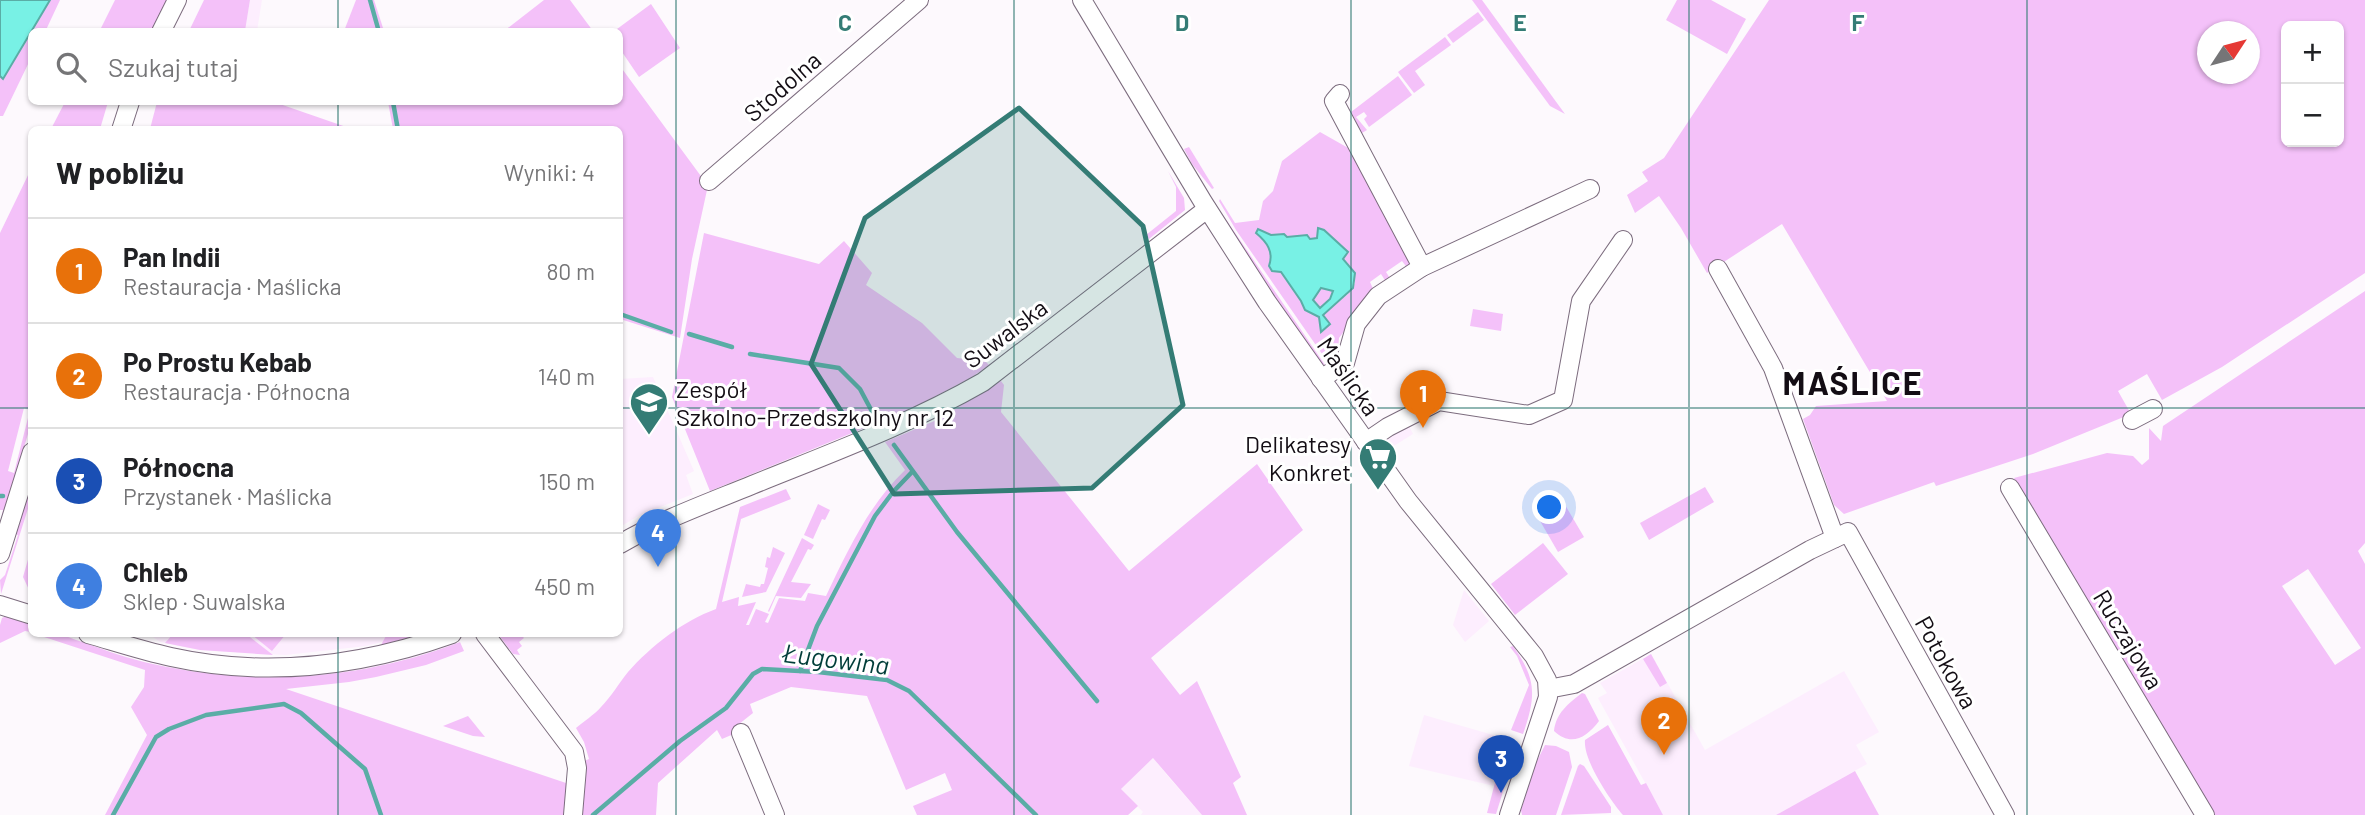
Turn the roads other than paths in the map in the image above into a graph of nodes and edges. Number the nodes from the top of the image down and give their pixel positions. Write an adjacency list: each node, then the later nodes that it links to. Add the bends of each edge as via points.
1 (177, 0): 4 (street)
2 (919, 0): 8 (street, Stodolna)
3 (1082, 0): 10 (street, Maślicka)
4 (163, 28)
5 (1340, 94): 12 (street, via 1334,101)
6 (129, 105): 7 (street)
7 (122, 126)
8 (709, 181)
9 (1590, 189): 12 (street)
10 (1208, 209): 14 (street, Maślicka); 21 (street, Suwalska, via 983,382 957,397 880,434 691,509)
11 (1623, 240): 17 (street, via 1581,301 1563,400 1528,415 1439,401)
12 (1422, 267): 14 (street, via 1378,296 1356,324 1345,363)
13 (1718, 269): 20 (street, Potokowa, via 1773,368)
14 (1321, 379): 17 (street, Maślicka)
15 (2153, 409): 16 (street)
16 (2132, 420)
17 (1366, 442): 28 (street, Maślicka, via 1534,656)
18 (28, 465): 22 (street)
19 (2010, 488): 34 (street, Ruczajowa)
20 (1842, 535): 28 (street, via 1574,684); 33 (street, Potokowa)
21 (623, 543)
22 (0, 554)
23 (0, 605): 24 (street)
24 (28, 614)
25 (98, 637): 26 (street, via 174,658 290,668 370,658)
26 (443, 637)
27 (487, 637): 30 (street, via 574,752)
28 (1548, 689): 32 (street)
29 (741, 733): 31 (street)
30 (573, 815)
31 (775, 815)
32 (1509, 815)
33 (2005, 815)
34 (2205, 815)

